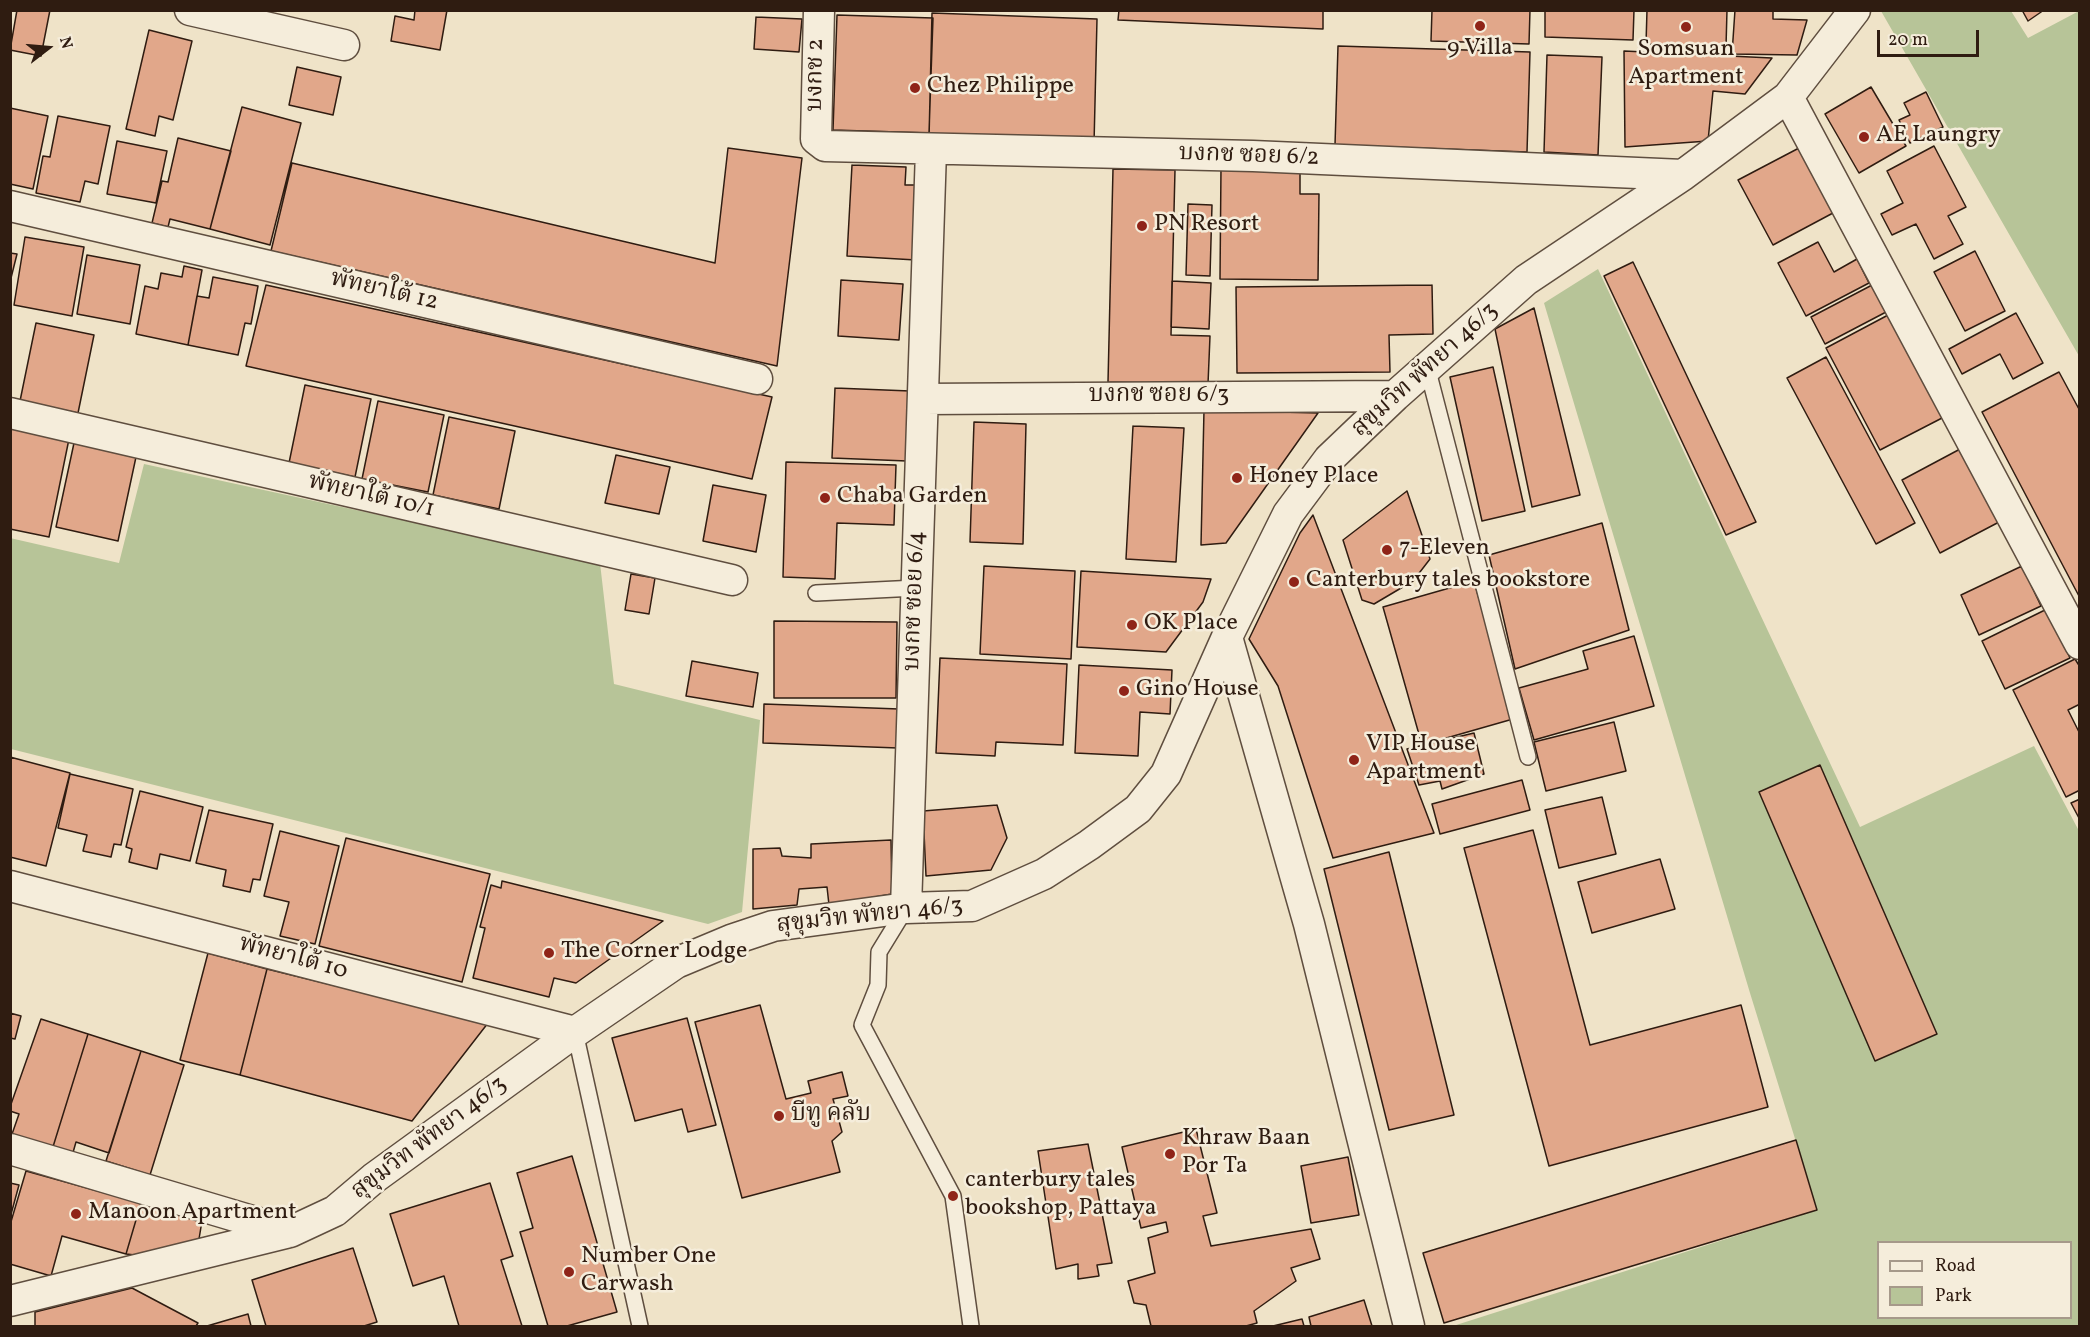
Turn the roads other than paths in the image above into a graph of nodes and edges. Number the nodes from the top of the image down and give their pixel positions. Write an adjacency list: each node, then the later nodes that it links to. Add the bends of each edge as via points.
1 (190, 10): 4 (street)
2 (819, 10): 6 (street, บงกช 2)
3 (1856, 10): 5 (street, สุขุมวิท พัทยา 46/3)
4 (344, 45)
5 (1788, 97): 8 (street, สุขุมวิท พัทยา 46/3); 19 (street)
6 (816, 139): 7 (street, บงกช ซอย 6/2, via 825,146)
7 (931, 150): 8 (street, บงกช ซอย 6/2, via 1253,156); 13 (street, บงกช ซอย 6/4)
8 (1683, 175): 10 (street, สุขุมวิท พัทยา 46/3, via 1526,280)
9 (10, 206): 11 (street, พัทยาใต้ 12)
10 (1427, 367): 12 (street, สุขุมวิท พัทยา 46/3); 20 (lane)
11 (758, 379)
12 (1395, 396): 13 (street, บงกช ซอย 6/3); 18 (street, สุขุมวิท พัทยา 46/3, via 1329,459 1288,514)
13 (924, 399): 16 (street, บงกช ซอย 6/4)
14 (10, 413): 15 (street, พัทยาใต้ 10/1)
15 (732, 580)
16 (916, 588): 17 (lane); 22 (street, บงกช ซอย 6/4)
17 (816, 593)
18 (1227, 637): 22 (street, สุขุมวิท พัทยา 46/3, via 1166,774 1138,809 1044,874 972,906); 29 (street, via 1309,924)
19 (2079, 644)
20 (1528, 757)
21 (10, 886): 23 (street, พัทยาใต้ 10)
22 (906, 908): 23 (street, สุขุมวิท พัทยา 46/3, via 773,926 730,940 676,963); 28 (lane, via 879,952 878,985 862,1025 953,1196)
23 (575, 1032): 25 (street, สุขุมวิท พัทยา 46/3, via 374,1178 335,1211); 27 (lane)
24 (10, 1149): 25 (street)
25 (290, 1232): 26 (street, สุขุมวิท พัทยา 46/3)
26 (10, 1301)
27 (640, 1326)
28 (971, 1326)
29 (1409, 1326)

